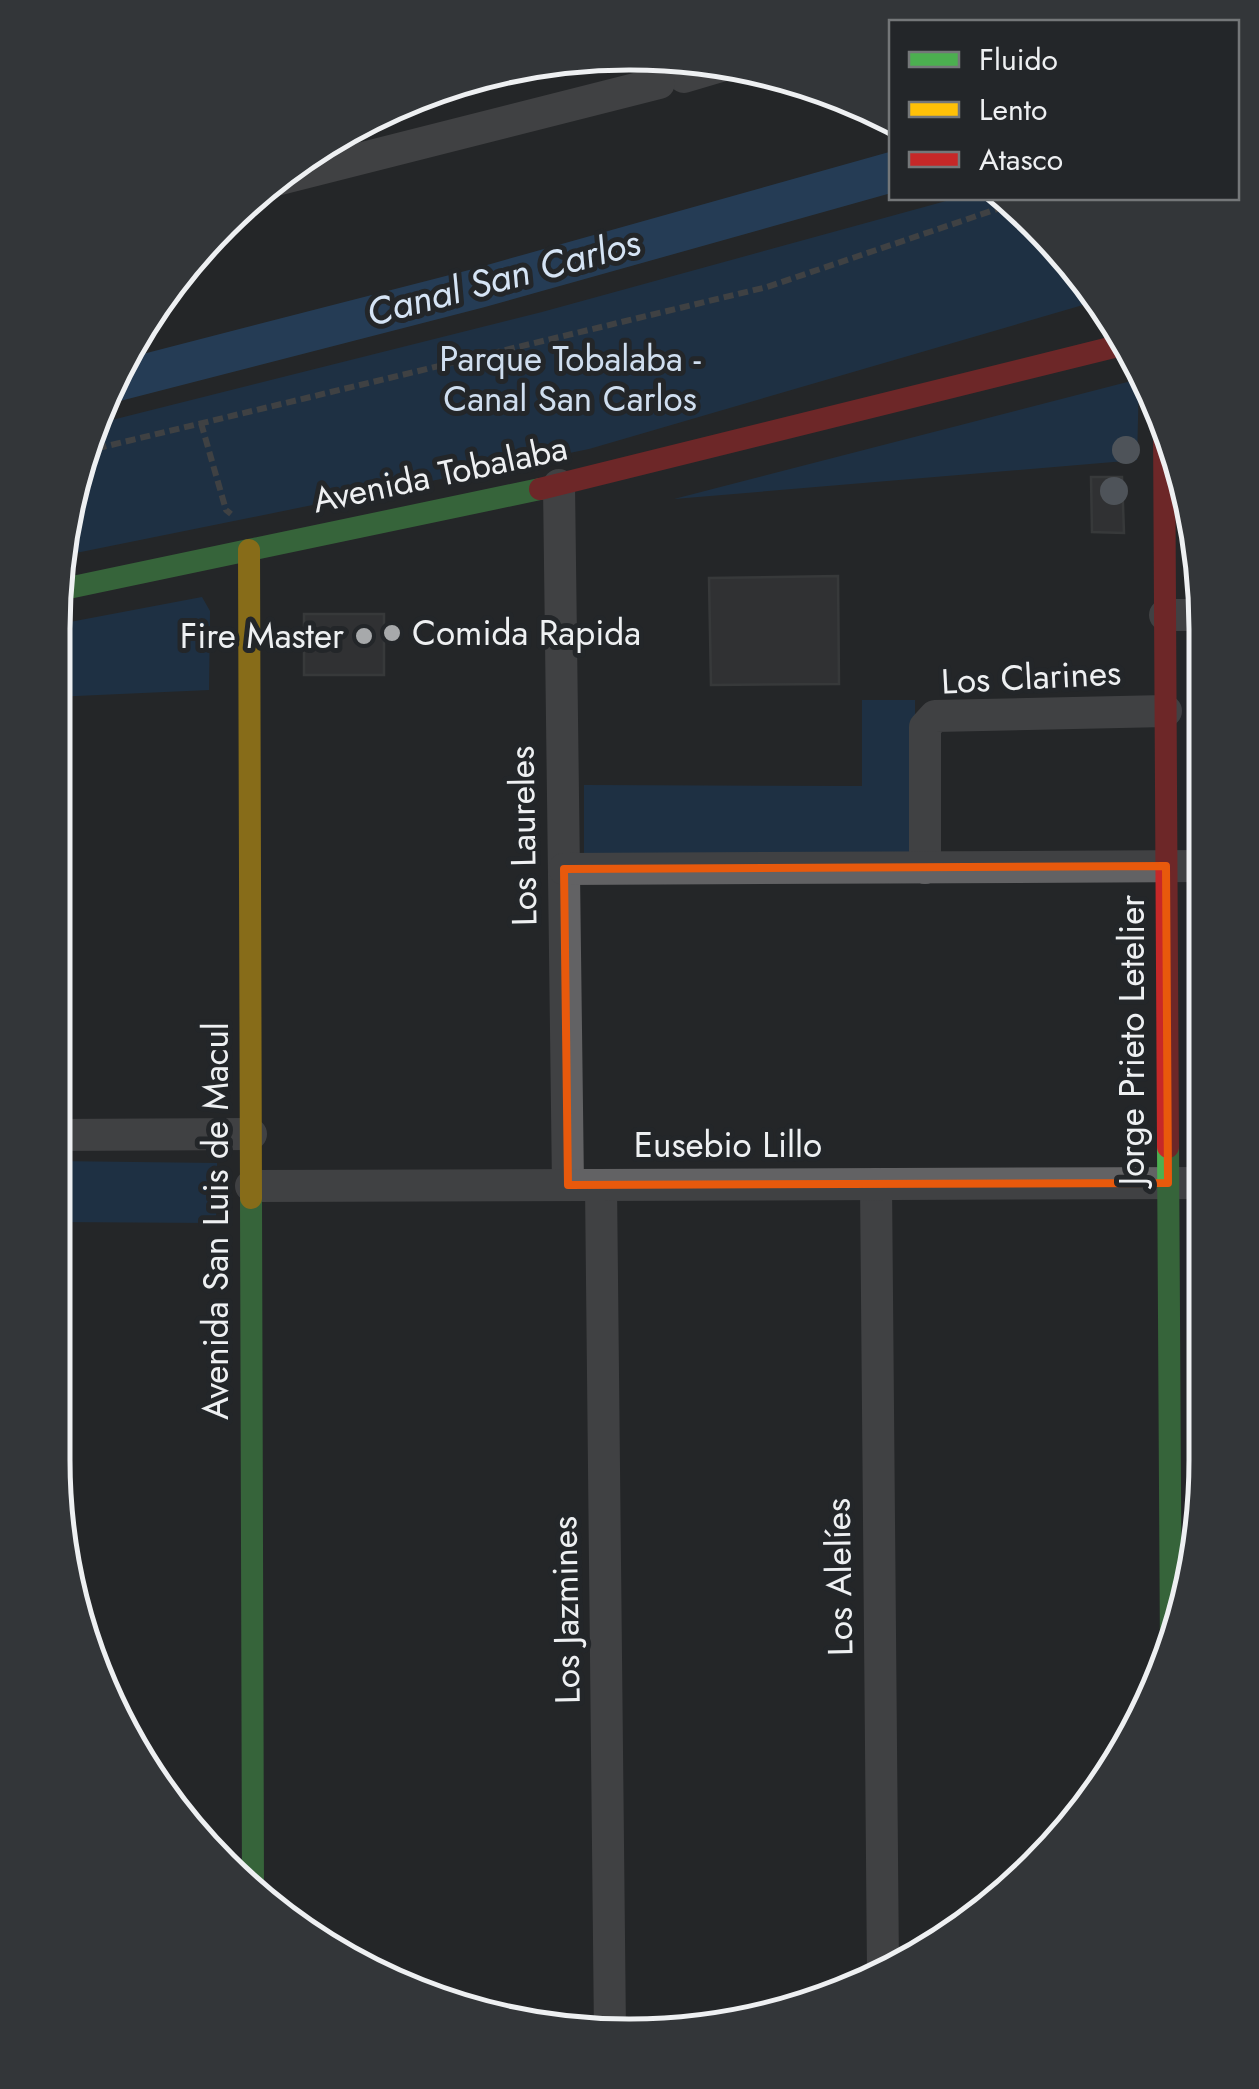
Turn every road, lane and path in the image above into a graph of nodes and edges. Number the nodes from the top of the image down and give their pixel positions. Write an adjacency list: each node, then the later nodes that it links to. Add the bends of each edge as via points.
1 (693, 74): 2 (street)
2 (351, 147)
3 (998, 209): 5 (path, via 767,287)
4 (1112, 347): 8 (street, Avenida Tobalaba)
5 (201, 423): 6 (path); 9 (path, via 226,510)
6 (101, 447)
7 (1164, 467): 13 (street, Jorge Prieto Letelier)
8 (559, 485): 9 (street, Avenida Tobalaba); 18 (street, Los Laureles)
9 (279, 544): 10 (street, Avenida Tobalaba)
10 (250, 550): 11 (street, Avenida Tobalaba); 19 (street, Avenida San Luis de Macul)
11 (72, 587)
12 (1189, 615): 13 (street)
13 (1165, 616): 14 (street, Jorge Prieto Letelier)
14 (1166, 712): 15 (street, Jorge Prieto Letelier); 17 (street, Los Clarines, via 935,716 925,727)
15 (1166, 866): 16 (street); 17 (street); 21 (street, Jorge Prieto Letelier)
16 (1189, 866)
17 (925, 868): 18 (street)
18 (564, 870): 26 (street, Los Laureles)
19 (251, 1134): 20 (street); 25 (street, Avenida San Luis de Macul)
20 (70, 1135)
21 (1168, 1183): 22 (street, Eusebio Lillo); 23 (street, Eusebio Lillo); 27 (street, Jorge Prieto Letelier)
22 (1189, 1183)
23 (876, 1184): 24 (street, Eusebio Lillo); 29 (street, Los Alelíes)
24 (602, 1185): 26 (street, Eusebio Lillo); 30 (street, Los Jazmines)
25 (251, 1186): 26 (street, Eusebio Lillo); 28 (street, Avenida San Luis de Macul)
26 (568, 1186)
27 (1183, 1540)
28 (253, 1873)
29 (883, 1958)
30 (610, 2018)

